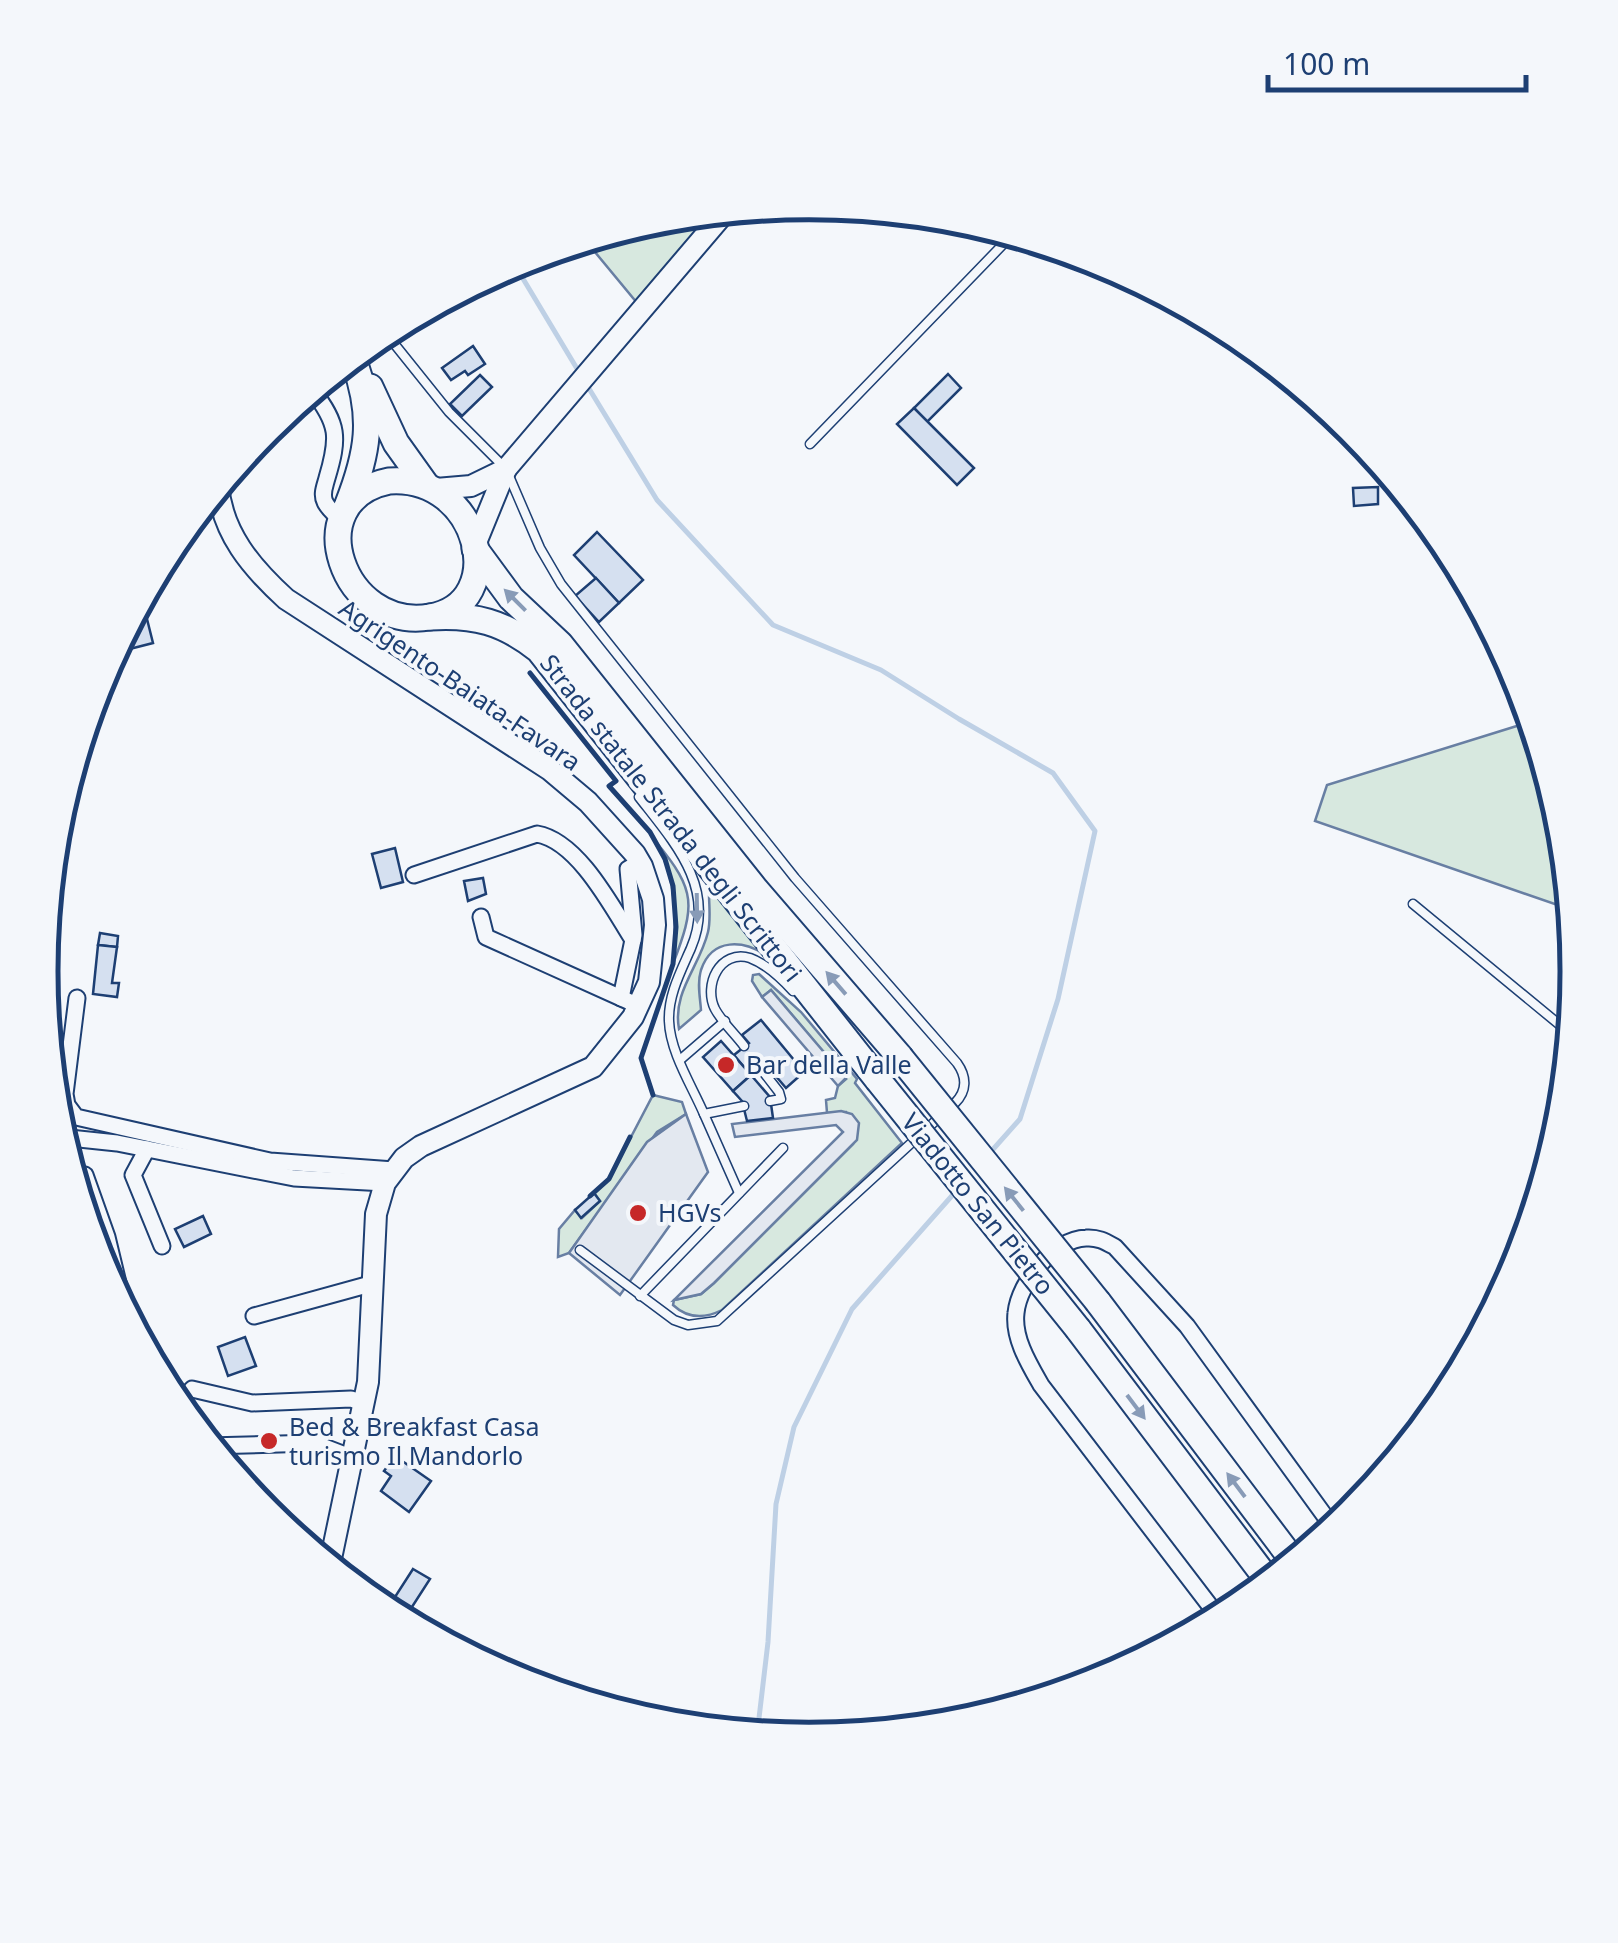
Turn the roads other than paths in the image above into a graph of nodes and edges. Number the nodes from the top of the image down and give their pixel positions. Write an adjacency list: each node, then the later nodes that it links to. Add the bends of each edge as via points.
1 (713, 226): 8 (street)
2 (1002, 245): 7 (lane)
3 (395, 345): 8 (lane)
4 (359, 370): 9 (main road, via 396,443)
5 (356, 372): 11 (main road, via 368,446)
6 (320, 401): 11 (street, via 337,444 323,495)
7 (810, 444)
8 (506, 470): 9 (street, via 471,486); 12 (street); 44 (lane, via 561,584 783,864 965,1079 955,1103 717,1321 688,1325)
9 (431, 487): 11 (main road, via 380,483 363,491); 12 (main road, via 462,512)
10 (221, 504): 15 (street, Agrigento-Baiata-Favara, via 238,546 286,598 550,770)
11 (343, 516): 13 (main road, via 341,562 362,596 389,614)
12 (475, 546): 13 (main road, via 466,594); 25 (main road, Strada statale Strada degli Scrittori, one-way to 12, via 756,890 560,644 511,598)
13 (430, 617): 14 (main road, Strada statale Strada degli Scrittori, via 490,620)
14 (539, 650): 26 (lane, one-way to 26, via 550,681 677,846 694,878 700,917 670,1005); 28 (main road, Strada statale Strada degli Scrittori)
15 (640, 862): 19 (street, via 628,870); 21 (street, Agrigento-Baiata-Favara, via 654,899 656,940 649,982)
16 (414, 875): 19 (street, via 546,835 574,856)
17 (1414, 904): 23 (lane)
18 (481, 916): 21 (street, via 486,936)
19 (633, 940): 21 (street)
20 (77, 998): 29 (street)
21 (630, 1002): 37 (street, Agrigento-Baiata-Favara, via 614,1045 593,1067 438,1136)
22 (725, 1021): 24 (lane); 26 (lane); 28 (lane, via 712,996 713,978 728,959 753,959 788,985)
23 (1559, 1023)
24 (744, 1046)
25 (900, 1056): 51 (main road, Viadotto San Pietro, one-way to 25, bridge)
26 (681, 1060): 33 (lane)
27 (758, 1064): 30 (lane, via 779,1092 781,1099)
28 (878, 1080): 53 (main road, Viadotto San Pietro, one-way to 53, bridge)
29 (66, 1084)
30 (770, 1101)
31 (744, 1106): 33 (lane)
32 (71, 1110): 37 (street, via 76,1117 270,1161)
33 (704, 1114): 39 (lane)
34 (77, 1139): 36 (street)
35 (783, 1148): 39 (lane)
36 (148, 1149): 37 (street, via 294,1178); 41 (street, via 133,1174)
37 (390, 1176): 43 (street, via 376,1214)
38 (89, 1187): 40 (street)
39 (739, 1193): 44 (lane)
40 (108, 1241)
41 (162, 1246)
42 (580, 1250): 44 (lane)
43 (374, 1283): 45 (street); 47 (street)
44 (640, 1296)
45 (254, 1316)
46 (192, 1389): 47 (street, via 252,1404)
47 (364, 1403): 49 (street)
48 (227, 1446): 49 (street, via 314,1444)
49 (352, 1458): 52 (street)
50 (1325, 1517): 54 (street, via 1186,1326 1115,1248 1100,1239 1067,1242 1019,1299 1015,1315 1025,1356)
51 (1286, 1551)
52 (332, 1552)
53 (1261, 1571)
54 (1210, 1607)

